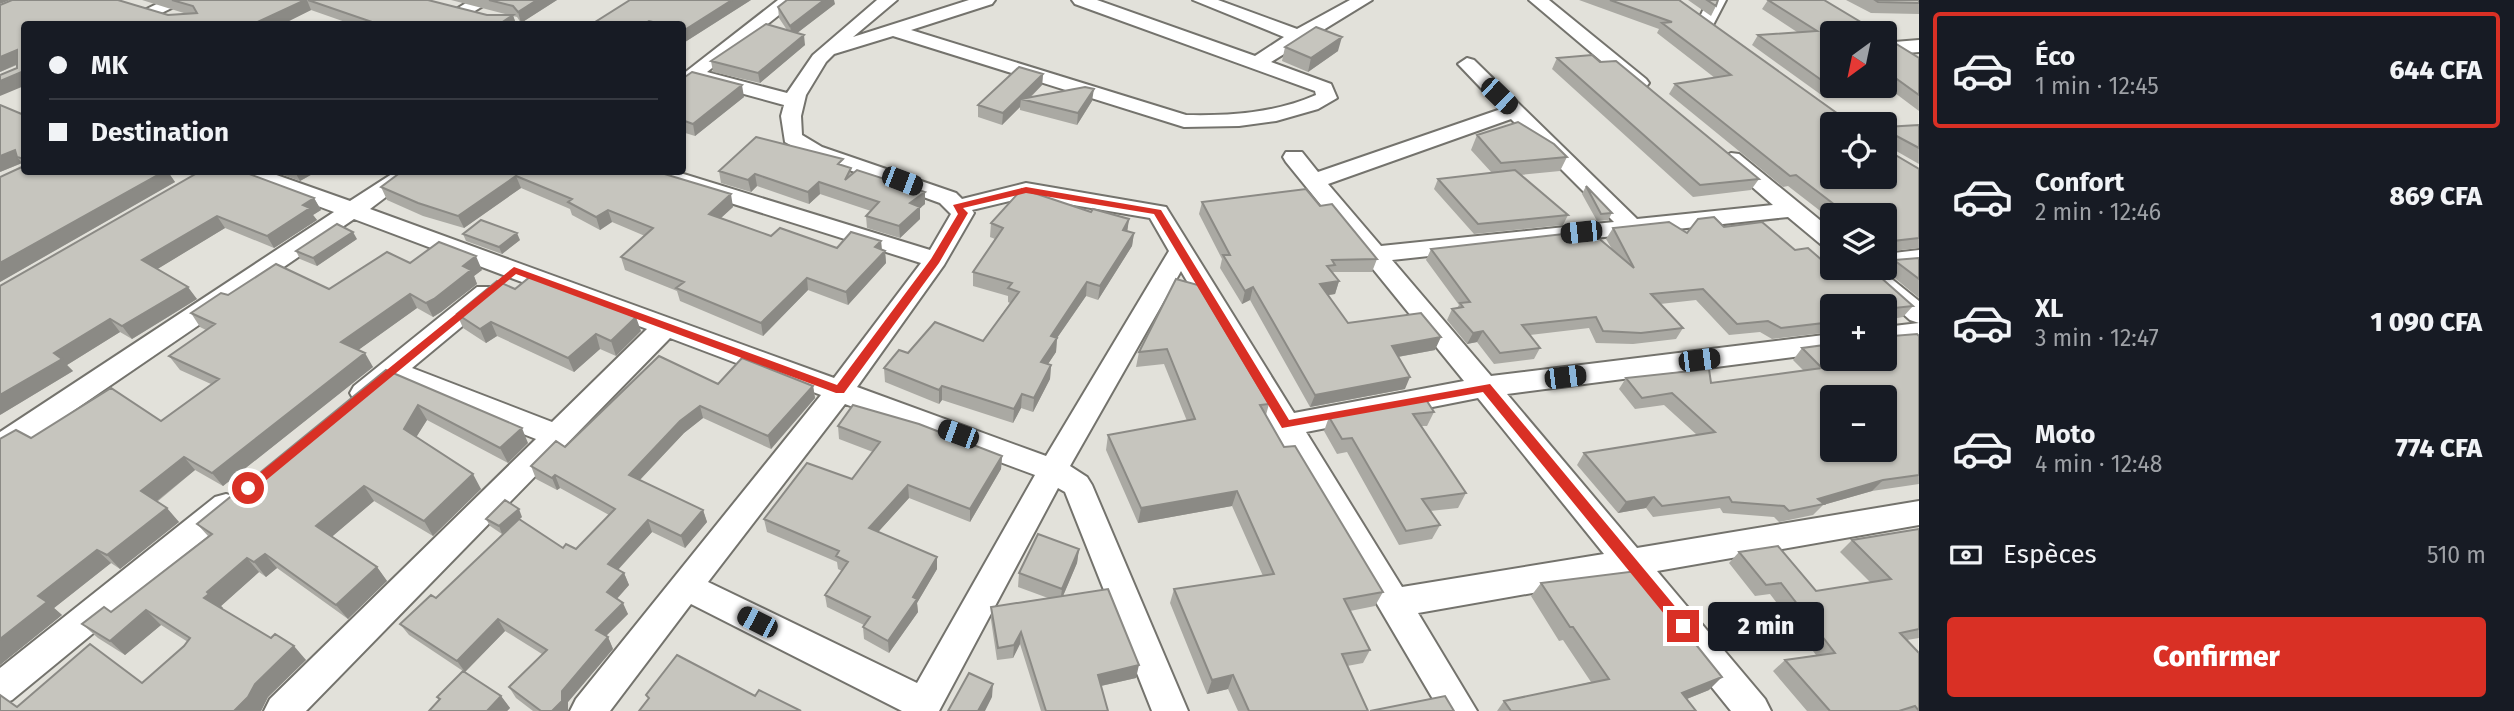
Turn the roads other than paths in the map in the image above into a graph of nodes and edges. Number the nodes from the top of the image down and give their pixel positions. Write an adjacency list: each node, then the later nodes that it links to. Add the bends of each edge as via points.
1 (179, 0): 13 (street)
2 (789, 0): 28 (street)
3 (888, 0): 24 (street)
4 (986, 0): 19 (street)
5 (1081, 0): 26 (street)
6 (1202, 0): 20 (street)
7 (1363, 0): 20 (street)
8 (1538, 0): 29 (street)
9 (1717, 0): 18 (street)
10 (127, 4): 13 (street)
11 (442, 6): 14 (street)
12 (485, 9): 14 (street)
13 (153, 12): 15 (street); 16 (street)
14 (463, 12): 17 (street)
15 (179, 20)
16 (132, 21)
17 (446, 21)
18 (1706, 23)
19 (895, 31): 24 (street); 26 (street, via 1184,121 1267,115 1307,108 1328,98 1324,88)
20 (1298, 36): 26 (street)
21 (1897, 45): 22 (street)
22 (1919, 46)
23 (1897, 49): 25 (street)
24 (824, 53): 30 (street)
25 (1919, 63)
26 (1256, 64)
27 (1467, 64): 31 (street)
28 (687, 73): 30 (street)
29 (1655, 96)
30 (793, 102): 38 (street, via 792,138 815,151 948,198)
31 (1515, 111): 37 (street); 41 (street)
32 (1719, 149): 40 (street)
33 (1294, 157): 37 (street)
34 (257, 175): 39 (street)
35 (405, 175): 39 (street)
36 (666, 175): 46 (street)
37 (1315, 181): 44 (street)
38 (956, 207): 43 (street, via 1026,190 1158,212); 46 (street, via 963,213)
39 (353, 210): 48 (street); 61 (street)
40 (1793, 210): 41 (street); 42 (street)
41 (1632, 227): 44 (street)
42 (1820, 232)
43 (1181, 251): 59 (street); 62 (street)
44 (1375, 254): 56 (street)
45 (1919, 258): 47 (street)
46 (936, 260): 57 (street)
47 (1897, 261)
48 (514, 270): 51 (street); 55 (street)
49 (1878, 280): 50 (street)
50 (1919, 314)
51 (666, 326): 57 (street); 60 (street)
52 (1919, 332): 53 (street)
53 (1897, 335)
54 (1820, 345): 56 (street)
55 (392, 371): 58 (street); 60 (street)
56 (1485, 387): 59 (street); 65 (street)
57 (840, 390): 62 (street); 66 (street)
58 (339, 414)
59 (1286, 425): 67 (street)
60 (558, 436): 70 (street)
61 (0, 446)
62 (1053, 470): 69 (street); 72 (street, via 1077,485)
63 (244, 491): 68 (street)
64 (1919, 513): 65 (street)
65 (1630, 562): 67 (street); 74 (street)
66 (686, 586): 69 (street); 71 (street)
67 (1394, 603): 73 (street)
68 (0, 689)
69 (922, 708)
70 (282, 711)
71 (588, 711)
72 (1170, 711)
73 (1459, 711)
74 (1753, 711)

